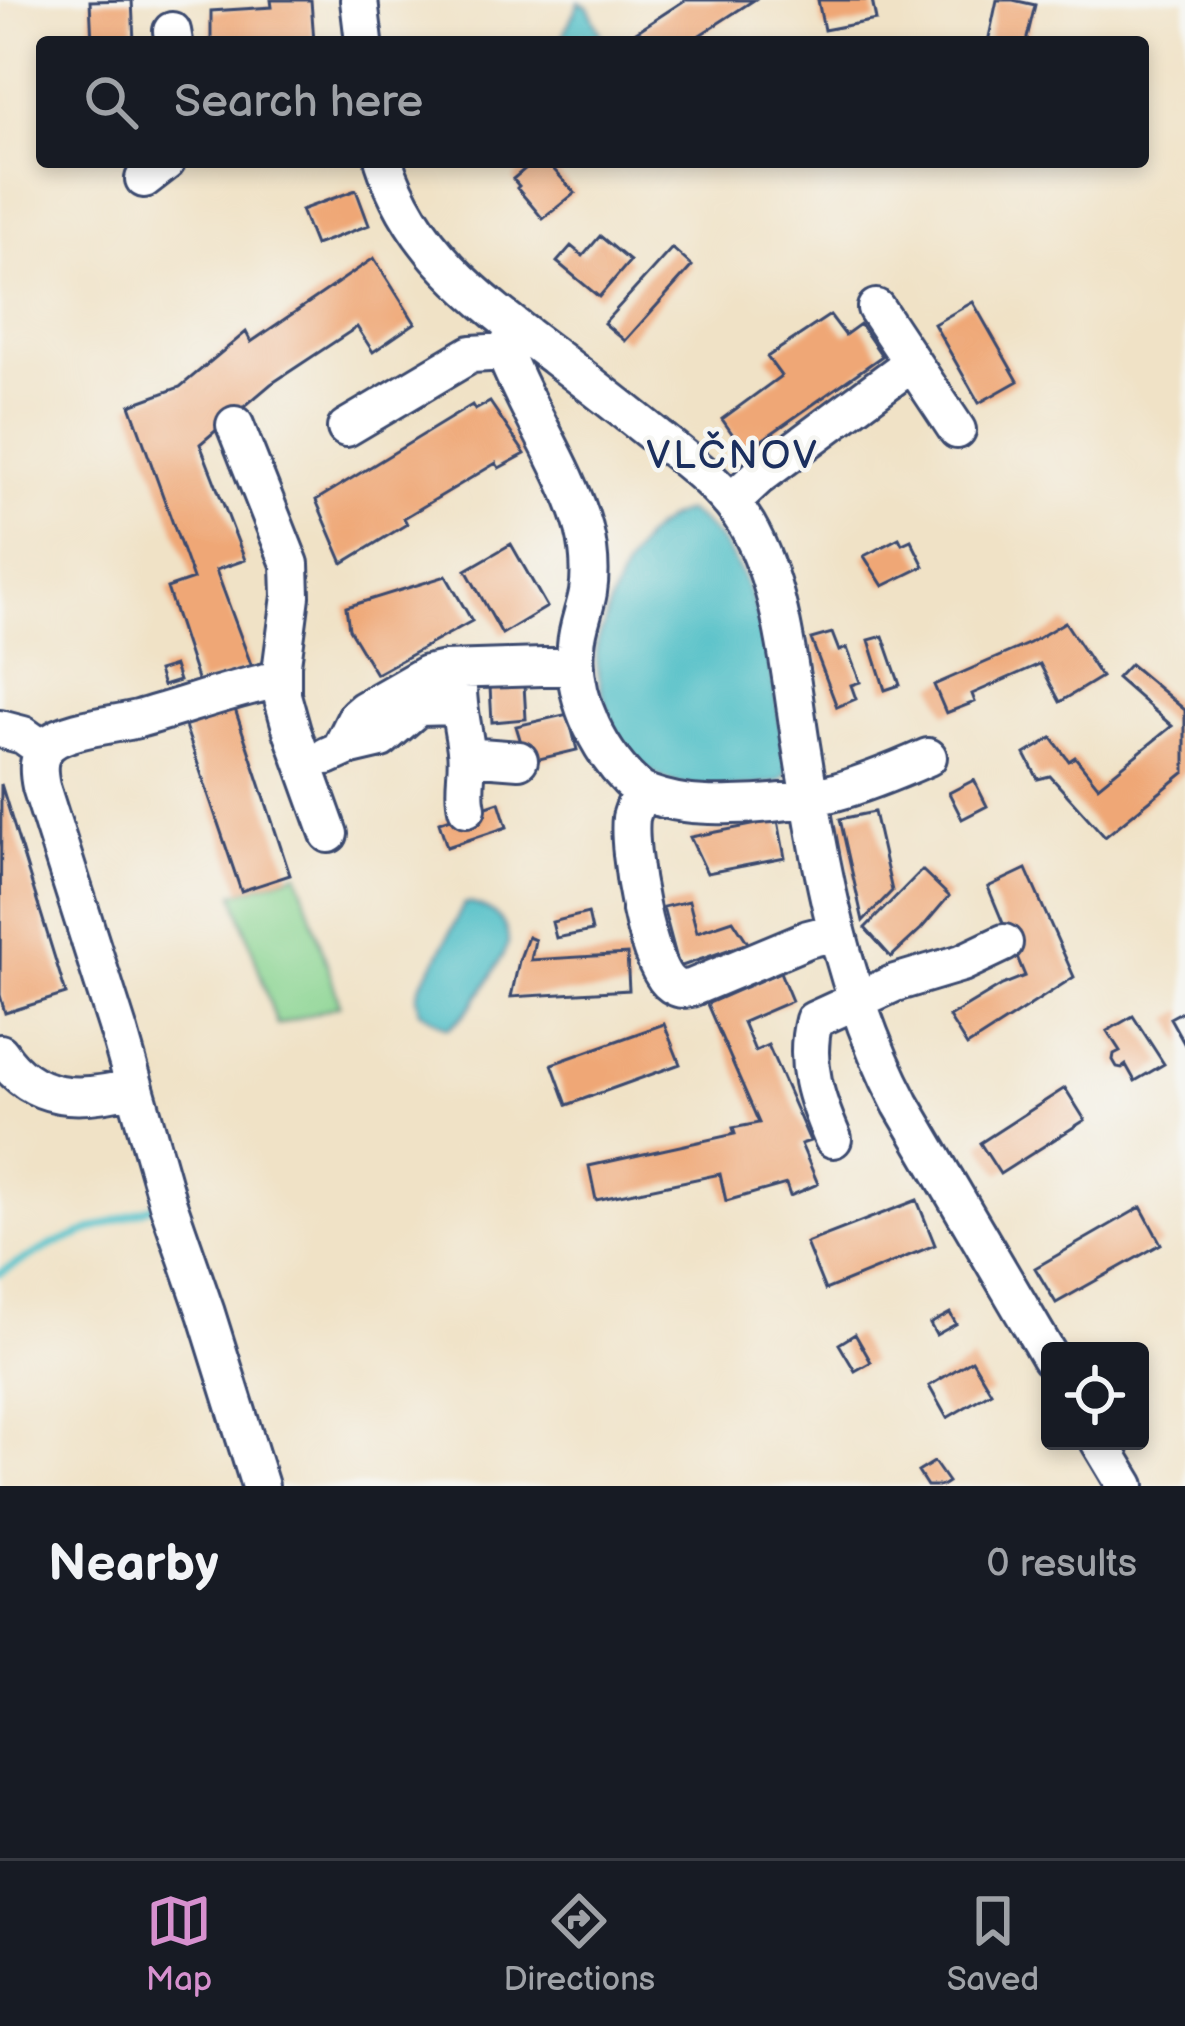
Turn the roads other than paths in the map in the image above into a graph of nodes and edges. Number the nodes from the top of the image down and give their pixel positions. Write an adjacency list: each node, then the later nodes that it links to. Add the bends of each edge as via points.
1 (358, 0): 2 (street)
2 (363, 36)
3 (386, 168): 5 (street, via 425,244)
4 (876, 308): 6 (street)
5 (512, 341): 8 (street, via 471,355); 10 (street, via 692,464); 11 (street, via 512,372 584,530 588,590)
6 (912, 363): 9 (street); 10 (street)
7 (235, 425): 12 (street, via 290,564)
8 (346, 428)
9 (957, 430)
10 (731, 502): 21 (street, via 770,581)
11 (576, 666): 13 (street); 20 (street, via 607,755)
12 (281, 679): 15 (street, via 63,736); 19 (street)
13 (458, 688): 16 (street); 19 (street, via 427,674 402,703 357,716 340,750)
14 (0, 729): 15 (street)
15 (44, 750): 28 (street, via 41,787)
16 (467, 756): 18 (street); 22 (street)
17 (928, 757): 21 (street)
18 (519, 760)
19 (304, 764): 23 (street)
20 (641, 791): 21 (street, via 699,806); 24 (street, via 632,817 633,862 652,953 670,984 691,988)
21 (810, 800): 24 (street)
22 (467, 808)
23 (329, 834)
24 (836, 932): 26 (street)
25 (1004, 944): 26 (street)
26 (855, 1000): 29 (street, via 812,1025 812,1084); 30 (street, via 901,1104)
27 (0, 1053): 28 (street, via 43,1090 98,1096)
28 (134, 1087): 32 (street)
29 (833, 1139)
30 (1041, 1343)
31 (1105, 1450): 33 (street)
32 (260, 1486)
33 (1126, 1486)

